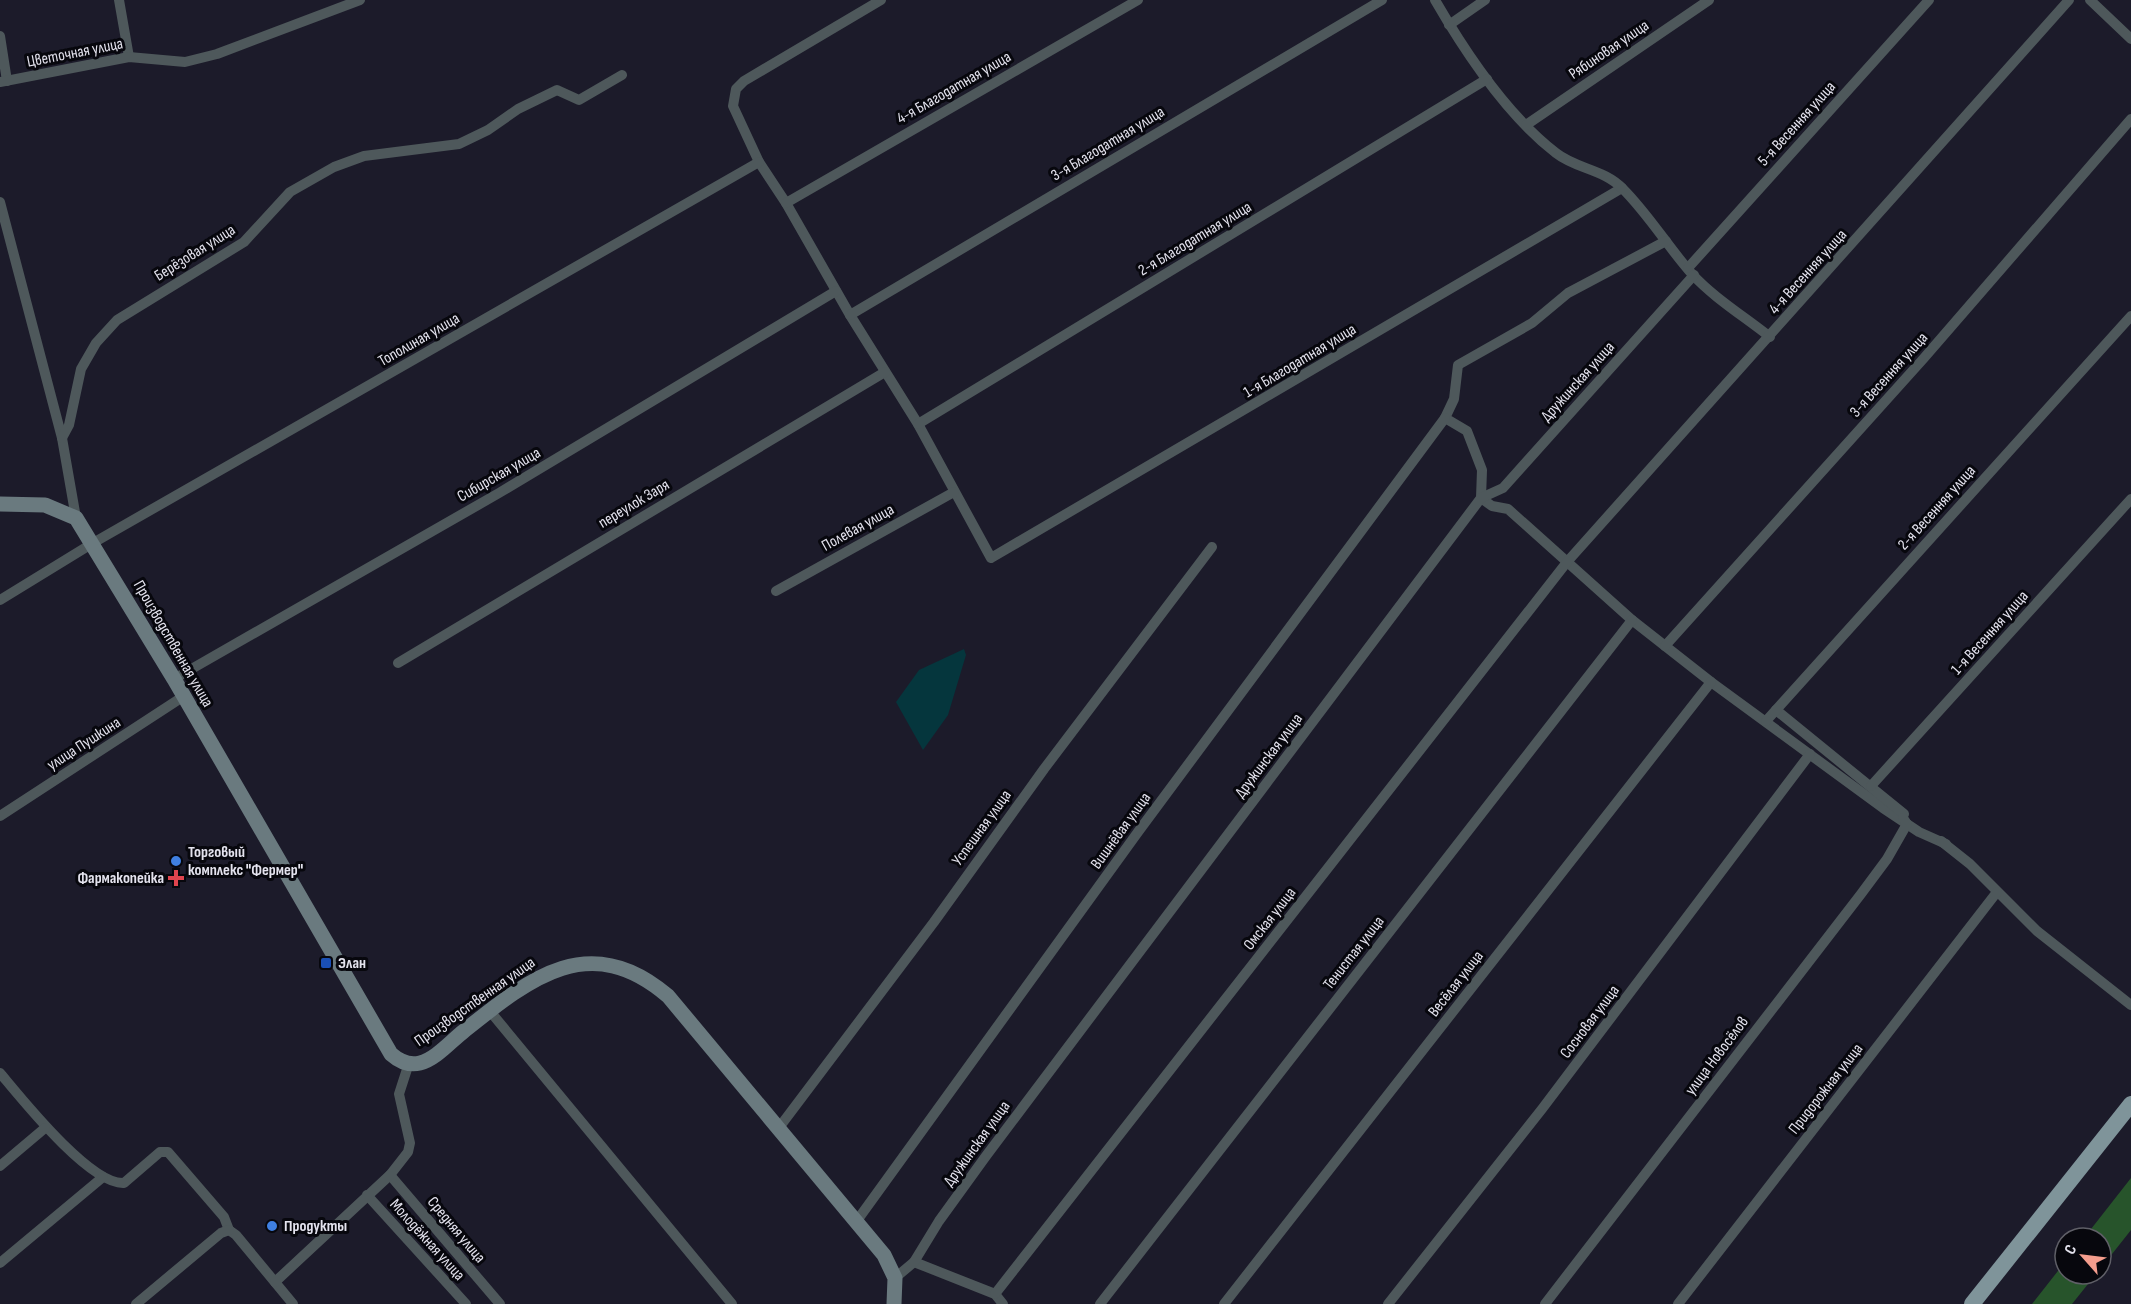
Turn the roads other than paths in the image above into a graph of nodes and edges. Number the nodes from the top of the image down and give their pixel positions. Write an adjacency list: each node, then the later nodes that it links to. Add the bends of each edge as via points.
1 (120, 0): 15 (street)
2 (360, 0): 15 (street, Цветочная улица, via 217,54 185,62)
3 (881, 0): 21 (street, via 744,81 733,96 733,106)
4 (1138, 0): 24 (street, 4-я Благодатная улица)
5 (1382, 0): 28 (street, 3-я Благодатная улица)
6 (1435, 0): 12 (street)
7 (1485, 0): 12 (street)
8 (1709, 0): 20 (street, Рябиновая улица)
9 (1929, 0): 26 (street, 5-я Весенняя улица)
10 (2069, 0): 30 (street, 4-я Весенняя улица)
11 (2090, 0): 14 (street)
12 (1449, 25): 17 (street)
13 (0, 36): 18 (street)
14 (2131, 39)
15 (129, 57): 18 (street, Цветочная улица)
16 (622, 75): 34 (street, Берёзовая улица, via 579,100 557,90 459,144 364,156 334,167 290,192 244,242 117,320 96,343 81,369 69,425)
17 (1487, 79): 20 (street); 33 (street, 2-я Благодатная улица)
18 (3, 82)
19 (2131, 119): 46 (street, 3-я Весенняя улица, via 1924,358)
20 (1526, 125): 22 (street, via 1558,155 1595,169)
21 (759, 162): 24 (street); 40 (street, Тополиная улица)
22 (1622, 188): 25 (street); 35 (street, 1-я Благодатная улица, via 992,558)
23 (0, 202): 34 (street)
24 (786, 203): 27 (street)
25 (1666, 241): 26 (street); 32 (street, Вишнёвая улица, via 1568,293 1532,323 1458,365 1454,399)
26 (1691, 272): 30 (street); 36 (street, Дружинская улица, via 1503,488)
27 (836, 291): 28 (street); 48 (street, Сибирская улица, via 500,493)
28 (850, 315): 31 (street)
29 (2131, 316): 51 (street, 2-я Весенняя улица)
30 (1770, 337): 42 (street, 4-я Весенняя улица)
31 (885, 372): 33 (street); 47 (street, переулок Заря)
32 (1445, 418): 36 (street, via 1467,431 1482,470); 71 (street, Вишнёвая улица)
33 (918, 424): 35 (street)
34 (62, 438): 39 (street)
35 (954, 492): 43 (street, Полевая улица)
36 (1481, 498): 42 (street, via 1492,506 1508,509); 73 (street, Дружинская улица, via 986,1156)
37 (2131, 499): 54 (street, 1-я Весенняя улица)
38 (0, 504): 39 (street, via 45,505)
39 (76, 518): 40 (street, Производственная улица)
40 (93, 543): 44 (street, Тополиная улица); 48 (street, Производственная улица)
41 (1212, 547): 66 (street, Успешная улица)
42 (1567, 562): 45 (street); 77 (street, Омская улица)
43 (776, 591)
44 (0, 600)
45 (1632, 620): 46 (street); 85 (street, Тенистая улица)
46 (1665, 646): 49 (street)
47 (398, 663)
48 (174, 679): 50 (street, Производственная улица)
49 (1711, 682): 52 (street); 86 (street, Весёлая улица)
50 (184, 696): 56 (street, улица Пушкина); 62 (street, Производственная улица, via 391,1054)
51 (1776, 710): 52 (street, 2-я Весенняя улица); 54 (street)
52 (1766, 721): 53 (street)
53 (1810, 754): 57 (street); 87 (street, Сосновая улица, via 1542,1109)
54 (1872, 786): 55 (street)
55 (1899, 810): 57 (street); 58 (street)
56 (0, 816)
57 (1907, 824): 58 (street); 88 (street, улица Новосёлов, via 1861,894)
58 (1946, 844): 59 (street)
59 (1997, 892): 60 (street, via 2037,931); 89 (street, Придорожная улица)
60 (2131, 1005)
61 (489, 1010): 62 (street, Производственная улица, via 431,1057 420,1063); 66 (street, Производственная улица, via 535,979 572,964 625,968 648,978 668,996); 82 (street)
62 (408, 1063): 68 (street, via 399,1094 410,1143 408,1152)
63 (0, 1073): 65 (street)
64 (2131, 1104): 90 (main road)
65 (45, 1128): 67 (street); 69 (street)
66 (778, 1129): 71 (street, Производственная улица)
67 (0, 1166)
68 (390, 1174): 70 (street); 81 (street, Средняя улица)
69 (103, 1177): 72 (street, via 124,1183 160,1152 168,1152 224,1217); 74 (street)
70 (367, 1195): 76 (street); 80 (street, Молодёжная улица)
71 (856, 1222): 75 (street, Производственная улица, via 884,1255)
72 (229, 1230): 76 (street); 78 (street)
73 (914, 1262): 75 (street, Дружинская улица); 77 (street)
74 (0, 1263)
75 (895, 1278): 83 (street, Производственная улица)
76 (275, 1282): 79 (street)
77 (995, 1294): 84 (street)
78 (136, 1304)
79 (293, 1304)
80 (466, 1304)
81 (500, 1304)
82 (732, 1304)
83 (894, 1304)
84 (1003, 1304)
85 (1100, 1304)
86 (1224, 1304)
87 (1388, 1304)
88 (1545, 1304)
89 (1678, 1304)
90 (1972, 1304)

